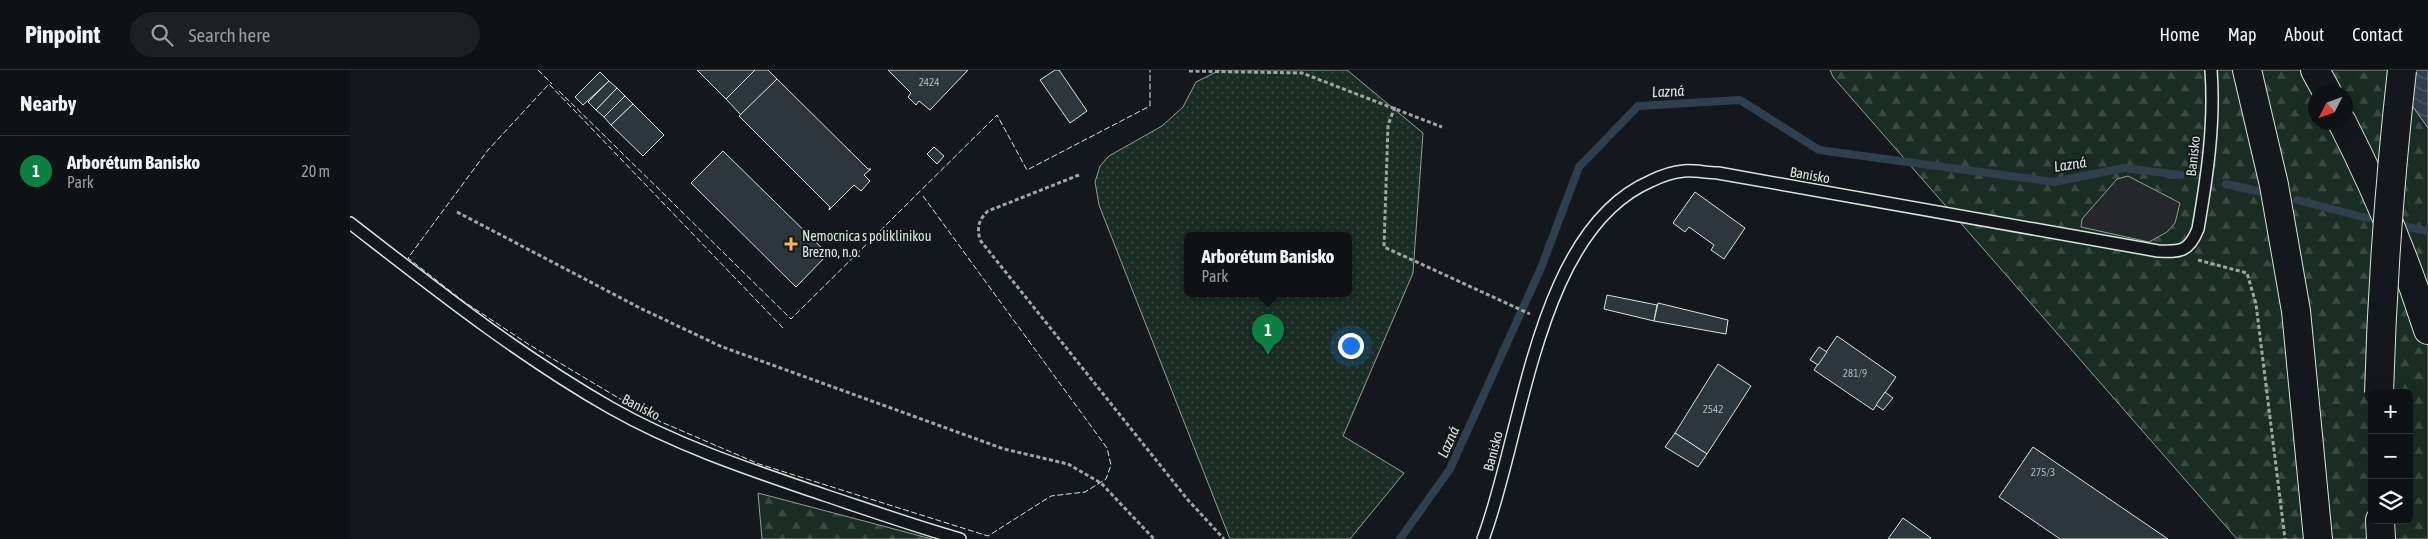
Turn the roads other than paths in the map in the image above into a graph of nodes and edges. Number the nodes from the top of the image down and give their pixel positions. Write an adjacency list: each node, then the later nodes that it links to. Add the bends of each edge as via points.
1 (2211, 70): 12 (lane, Banisko, via 2210,142 2198,229 2187,248 2175,252 1718,173 1684,171 1637,187 1597,220 1577,250 1549,312)
2 (2247, 70): 13 (main road, via 2274,185 2296,311)
3 (2315, 70): 5 (main road)
4 (2402, 70): 9 (main road, bridge, via 2382,302)
5 (2323, 85)
6 (2346, 130): 8 (main road, via 2396,237)
7 (350, 222): 11 (lane, Banisko, via 476,320 612,409 719,458)
8 (2428, 330)
9 (2379, 389)
10 (2380, 524): 14 (main road)
11 (960, 539)
12 (1483, 539)
13 (2318, 539)
14 (2381, 539)

